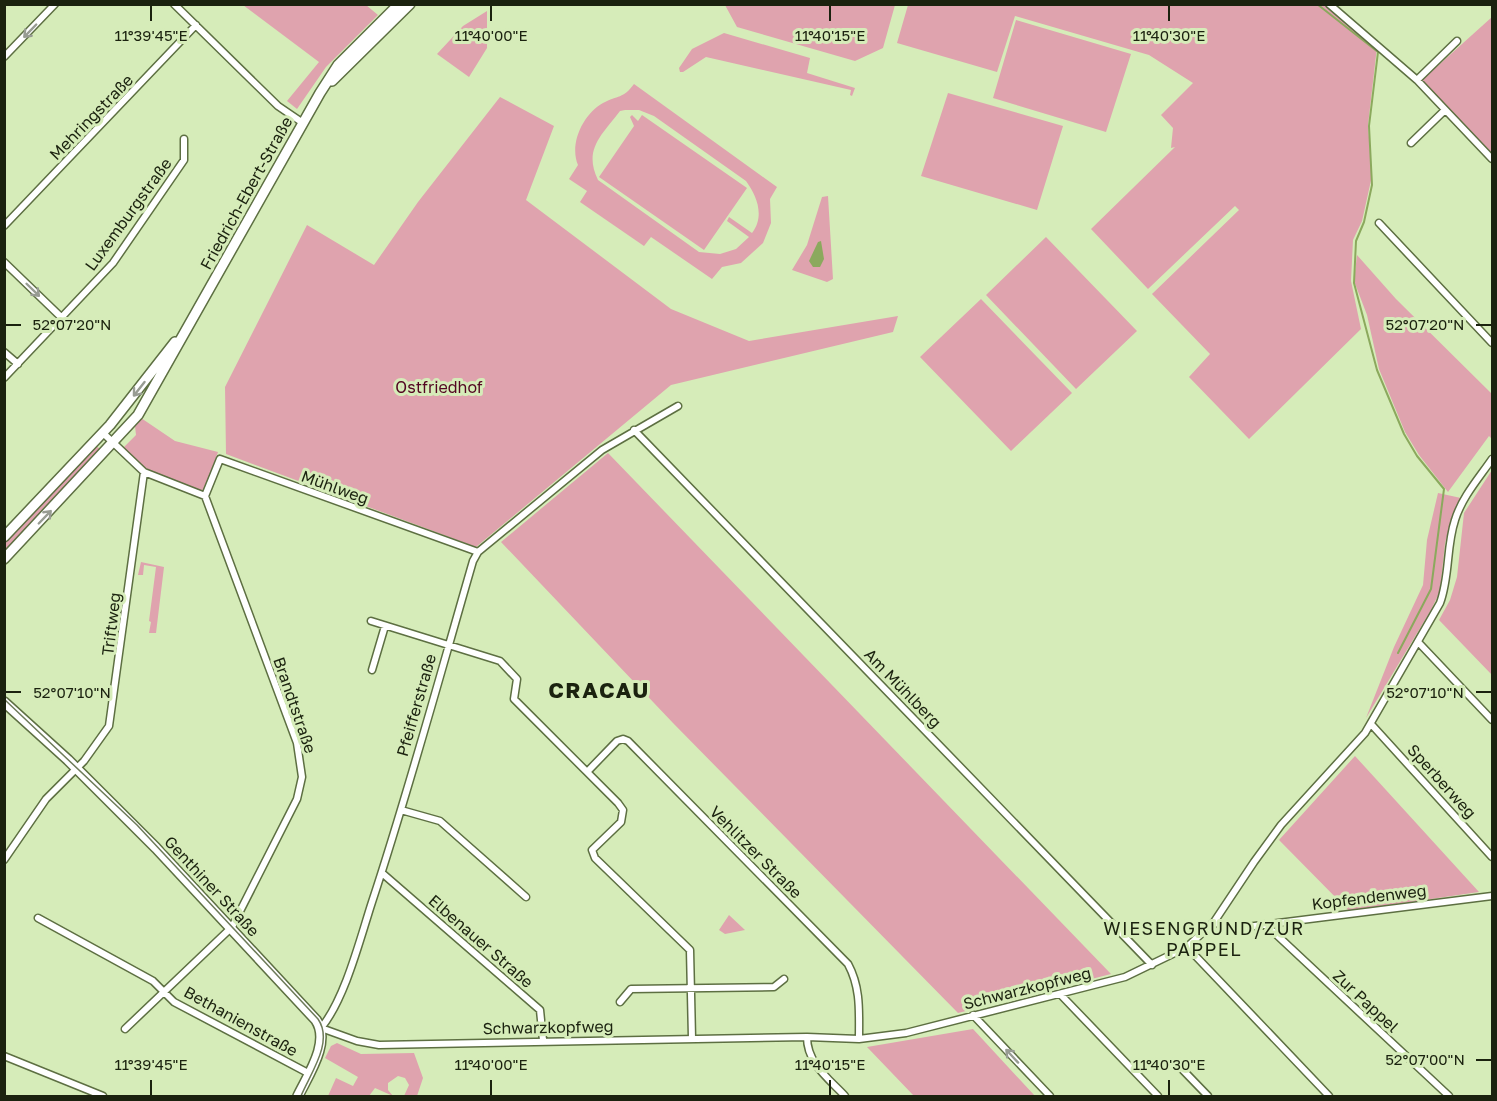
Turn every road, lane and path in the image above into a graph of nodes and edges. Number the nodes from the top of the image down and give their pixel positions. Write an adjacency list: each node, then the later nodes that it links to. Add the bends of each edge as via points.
1 (55, 4): 8 (street, one-way to 8)
2 (174, 4): 6 (street)
3 (399, 4): 10 (street, Friedrich-Ebert-Straße, via 338,65)
4 (410, 4): 10 (street, Friedrich-Ebert-Straße)
5 (1329, 4): 9 (street)
6 (196, 25): 12 (street, via 278,106); 17 (street, Mehringstraße)
7 (1457, 41): 9 (street)
8 (4, 57)
9 (1417, 80): 11 (street)
10 (320, 93): 12 (street, Friedrich-Ebert-Straße)
11 (1445, 110): 14 (street); 15 (street)
12 (303, 123): 19 (street, Friedrich-Ebert-Straße)
13 (184, 139): 20 (street, Luxemburgstraße, via 184,160 113,263)
14 (1411, 143)
15 (1492, 159)
16 (1378, 223): 21 (street)
17 (4, 226)
18 (4, 262): 20 (street, one-way to 20)
19 (199, 308): 27 (street, Friedrich-Ebert-Straße, one-way to 27); 28 (street, Friedrich-Ebert-Straße, via 145,404)
20 (62, 318): 23 (street, Luxemburgstraße)
21 (1492, 343)
22 (4, 352): 23 (street)
23 (18, 364): 24 (street, Luxemburgstraße)
24 (4, 378)
25 (678, 406): 26 (street)
26 (634, 430): 33 (street, via 602,450); 56 (street, Am Mühlberg)
27 (103, 433): 28 (street); 32 (street, Friedrich-Ebert-Straße)
28 (114, 443): 30 (street); 34 (street, Friedrich-Ebert-Straße, one-way to 28)
29 (1492, 459): 37 (street, Schwarzkopfweg, via 1459,510 1445,589)
30 (144, 472): 31 (street); 43 (street, Triftweg, via 112,719 105,736)
31 (205, 496): 33 (street, Mühlweg, via 220,459); 54 (street, Brandtstraße, via 301,762 297,799)
32 (4, 537)
33 (478, 552): 38 (street, Pfeifferstraße)
34 (4, 559)
35 (371, 621): 36 (street)
36 (386, 626): 38 (street); 39 (street)
37 (1419, 643): 41 (street); 42 (street, Schwarzkopfweg)
38 (449, 645): 44 (street, via 500,661 517,679 514,699); 45 (street, Pfeifferstraße)
39 (372, 670)
40 (4, 702): 43 (street, Genthiner Straße)
41 (1492, 720)
42 (1371, 724): 46 (street, Sperberweg); 52 (street, Schwarzkopfweg, via 1281,825)
43 (77, 768): 47 (street, Triftweg, via 46,799); 54 (street, Genthiner Straße)
44 (588, 771): 58 (street, via 624,815 592,850 595,858 690,950); 67 (street, Vehlitzer Straße, via 617,741 628,741 848,964 858,987)
45 (401, 810): 48 (street, Pfeifferstraße); 50 (street, via 440,821)
46 (1492, 857)
47 (4, 860)
48 (382, 873): 63 (street, Pfeifferstraße, via 332,1016); 68 (street, Elbenauer Straße, via 540,1010)
49 (1492, 896): 53 (street, Kopfendenweg)
50 (526, 897)
51 (38, 918): 59 (street, Bethanienstraße)
52 (1214, 922): 53 (street, Kopfendenweg, via 1232,929); 55 (street, Schwarzkopfweg)
53 (1265, 924): 79 (street, Zur Pappel)
54 (231, 928): 59 (street, Brandtstraße); 63 (street, Genthiner Straße)
55 (1187, 947): 56 (street, Schwarzkopfweg); 78 (street)
56 (1152, 965): 60 (street, Schwarzkopfweg, via 1125,977)
57 (784, 979): 58 (street, via 774,987)
58 (692, 988): 61 (street, via 631,989); 66 (street)
59 (166, 991): 64 (street, Brandtstraße); 71 (street, Bethanienstraße, via 174,1002)
60 (1060, 994): 62 (street, Schwarzkopfweg); 76 (street)
61 (621, 1002)
62 (974, 1015): 67 (street, Schwarzkopfweg, via 906,1033); 75 (street, one-way to 62)
63 (321, 1028): 68 (street, Schwarzkopfweg, via 374,1044); 71 (street, Pfeifferstraße, via 321,1045)
64 (125, 1029)
65 (807, 1037): 66 (street, Schwarzkopfweg); 67 (street, Schwarzkopfweg); 74 (street, via 811,1059)
66 (692, 1038): 68 (street, Schwarzkopfweg)
67 (860, 1039)
68 (543, 1040)
69 (4, 1056): 72 (street)
70 (1179, 1066): 77 (street)
71 (308, 1073): 73 (street, Pfeifferstraße)
72 (103, 1096)
73 (298, 1096)
74 (845, 1096)
75 (1050, 1096)
76 (1158, 1096)
77 (1208, 1096)
78 (1329, 1096)
79 (1449, 1096)

